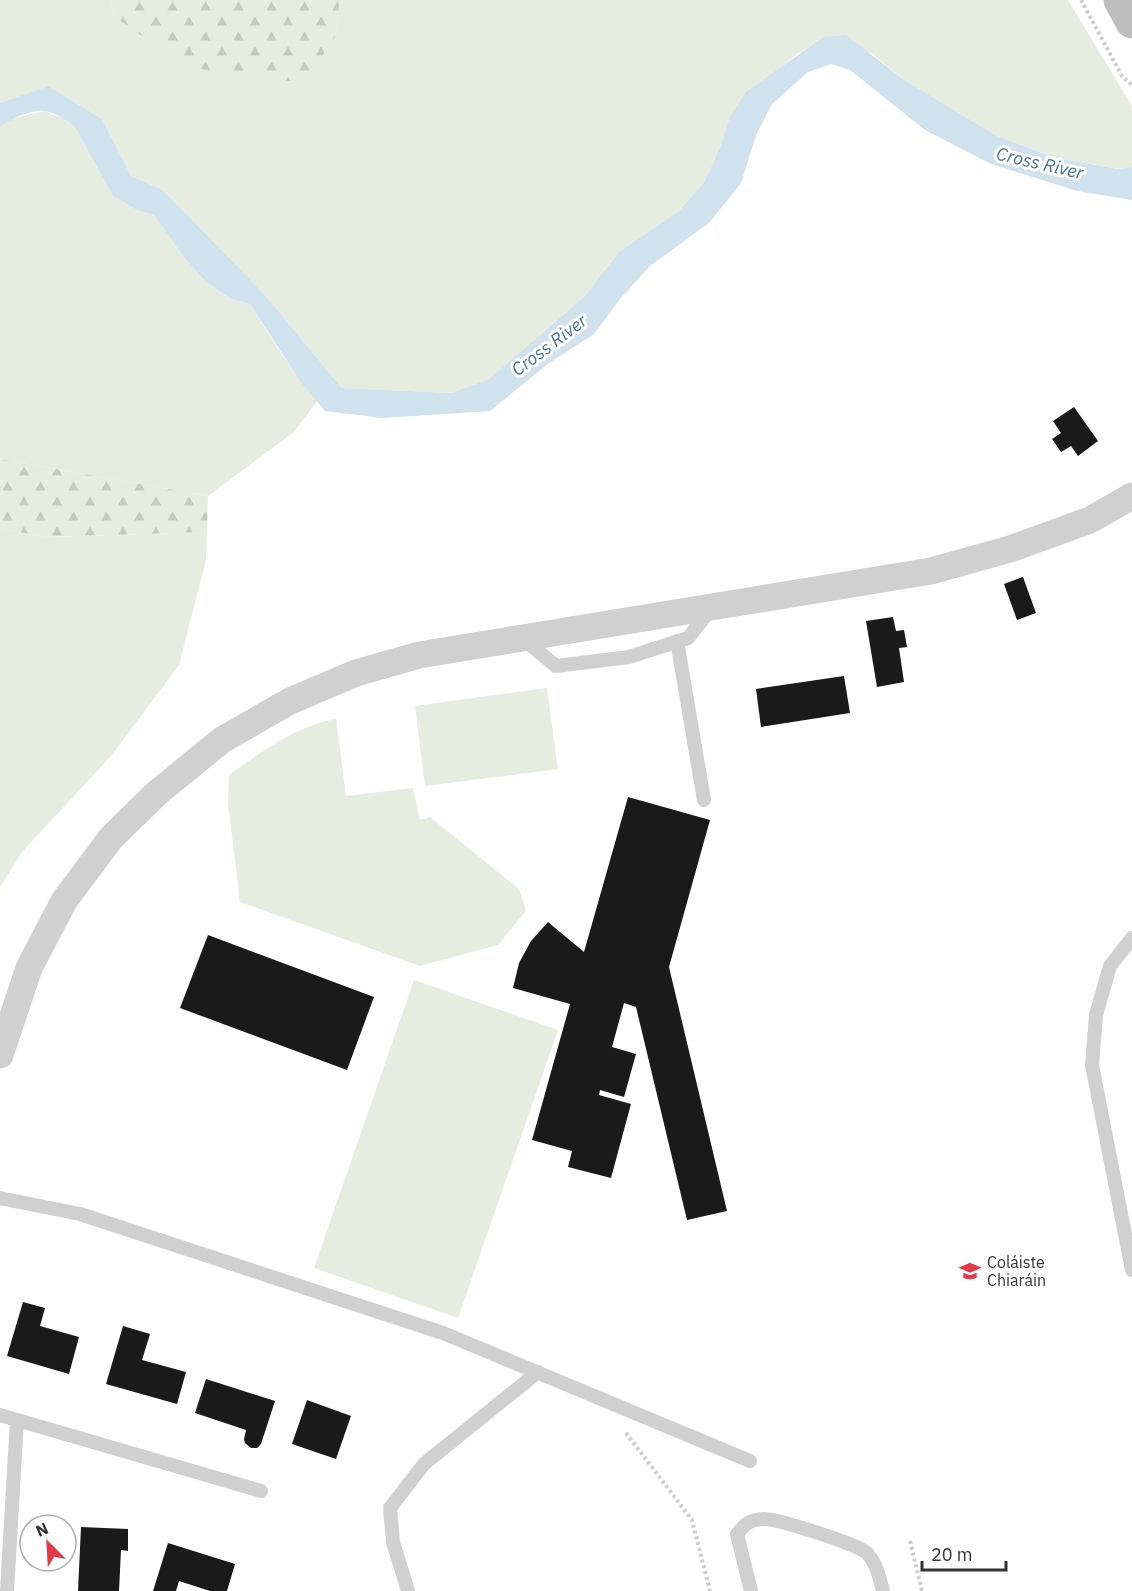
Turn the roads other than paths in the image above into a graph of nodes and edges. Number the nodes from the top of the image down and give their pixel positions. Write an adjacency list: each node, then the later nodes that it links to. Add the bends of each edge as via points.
1 (1120, 0): 2 (main road)
2 (1132, 22)
3 (1132, 496): 4 (street, via 1090,520 1010,549 931,571)
4 (714, 607): 5 (street); 6 (lane, via 688,638)
5 (523, 639): 6 (lane, via 556,666 629,657); 9 (street, via 419,655 356,674 290,701 222,740 111,838 63,901 29,968)
6 (676, 641): 7 (lane)
7 (704, 800)
8 (1132, 938): 11 (lane, via 1110,966 1096,1015 1092,1065)
9 (0, 1054)
10 (0, 1198): 12 (lane, via 80,1214 444,1333)
11 (1132, 1270)
12 (538, 1372): 15 (lane); 18 (lane, via 424,1464 390,1508 393,1542)
13 (0, 1415): 14 (lane)
14 (18, 1420): 16 (lane); 17 (lane)
15 (750, 1461)
16 (261, 1491)
17 (7, 1591)
18 (408, 1591)
19 (751, 1591): 20 (lane, via 737,1534 745,1523 765,1519 866,1551 876,1565)
20 (883, 1591)

